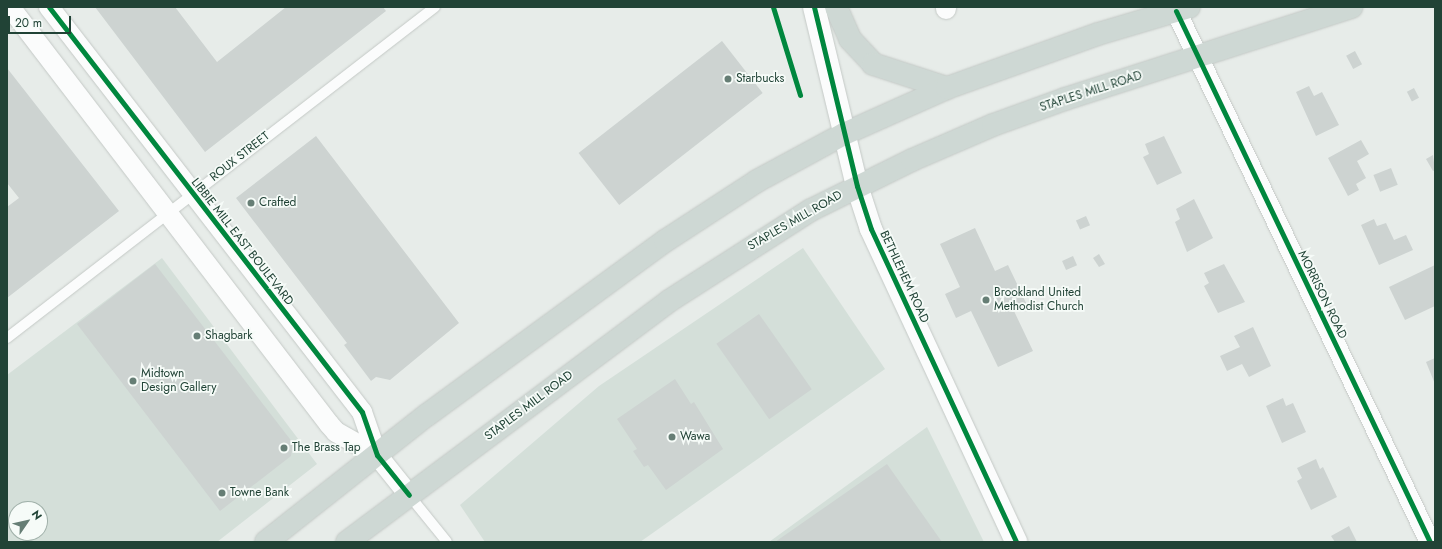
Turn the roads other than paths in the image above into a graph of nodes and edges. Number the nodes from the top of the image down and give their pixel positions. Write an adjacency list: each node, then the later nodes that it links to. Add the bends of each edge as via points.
1 (10, 7): 13 (street, LIBBIE MILL EAST BOULEVARD)
2 (49, 7): 12 (street, LIBBIE MILL EAST BOULEVARD)
3 (435, 7): 12 (lane, ROUX STREET)
4 (814, 7): 10 (street, BETHLEHEM ROAD)
5 (836, 7): 9 (main road, via 850,39 873,64)
6 (1352, 7): 8 (main road, STAPLES MILL ROAD)
7 (1182, 9): 8 (street, MORRISON ROAD); 9 (main road, via 1098,34)
8 (1197, 57): 11 (main road, STAPLES MILL ROAD, via 993,125); 21 (street, MORRISON ROAD)
9 (947, 88): 10 (main road)
10 (844, 134): 11 (street, BETHLEHEM ROAD); 15 (main road, via 763,177 695,220 427,415)
11 (856, 186): 16 (main road, STAPLES MILL ROAD, via 811,210 709,273); 20 (street, BETHLEHEM ROAD, via 871,229)
12 (192, 194): 13 (lane, ROUX STREET); 15 (street, LIBBIE MILL EAST BOULEVARD, via 362,412)
13 (166, 214): 14 (lane, ROUX STREET); 15 (street, LIBBIE MILL EAST BOULEVARD, via 336,432)
14 (7, 338)
15 (377, 455): 16 (street, LIBBIE MILL EAST BOULEVARD); 17 (main road)
16 (409, 495): 18 (main road, STAPLES MILL ROAD); 19 (lane)
17 (266, 542)
18 (347, 542)
19 (447, 542)
20 (1016, 542)
21 (1430, 542)

